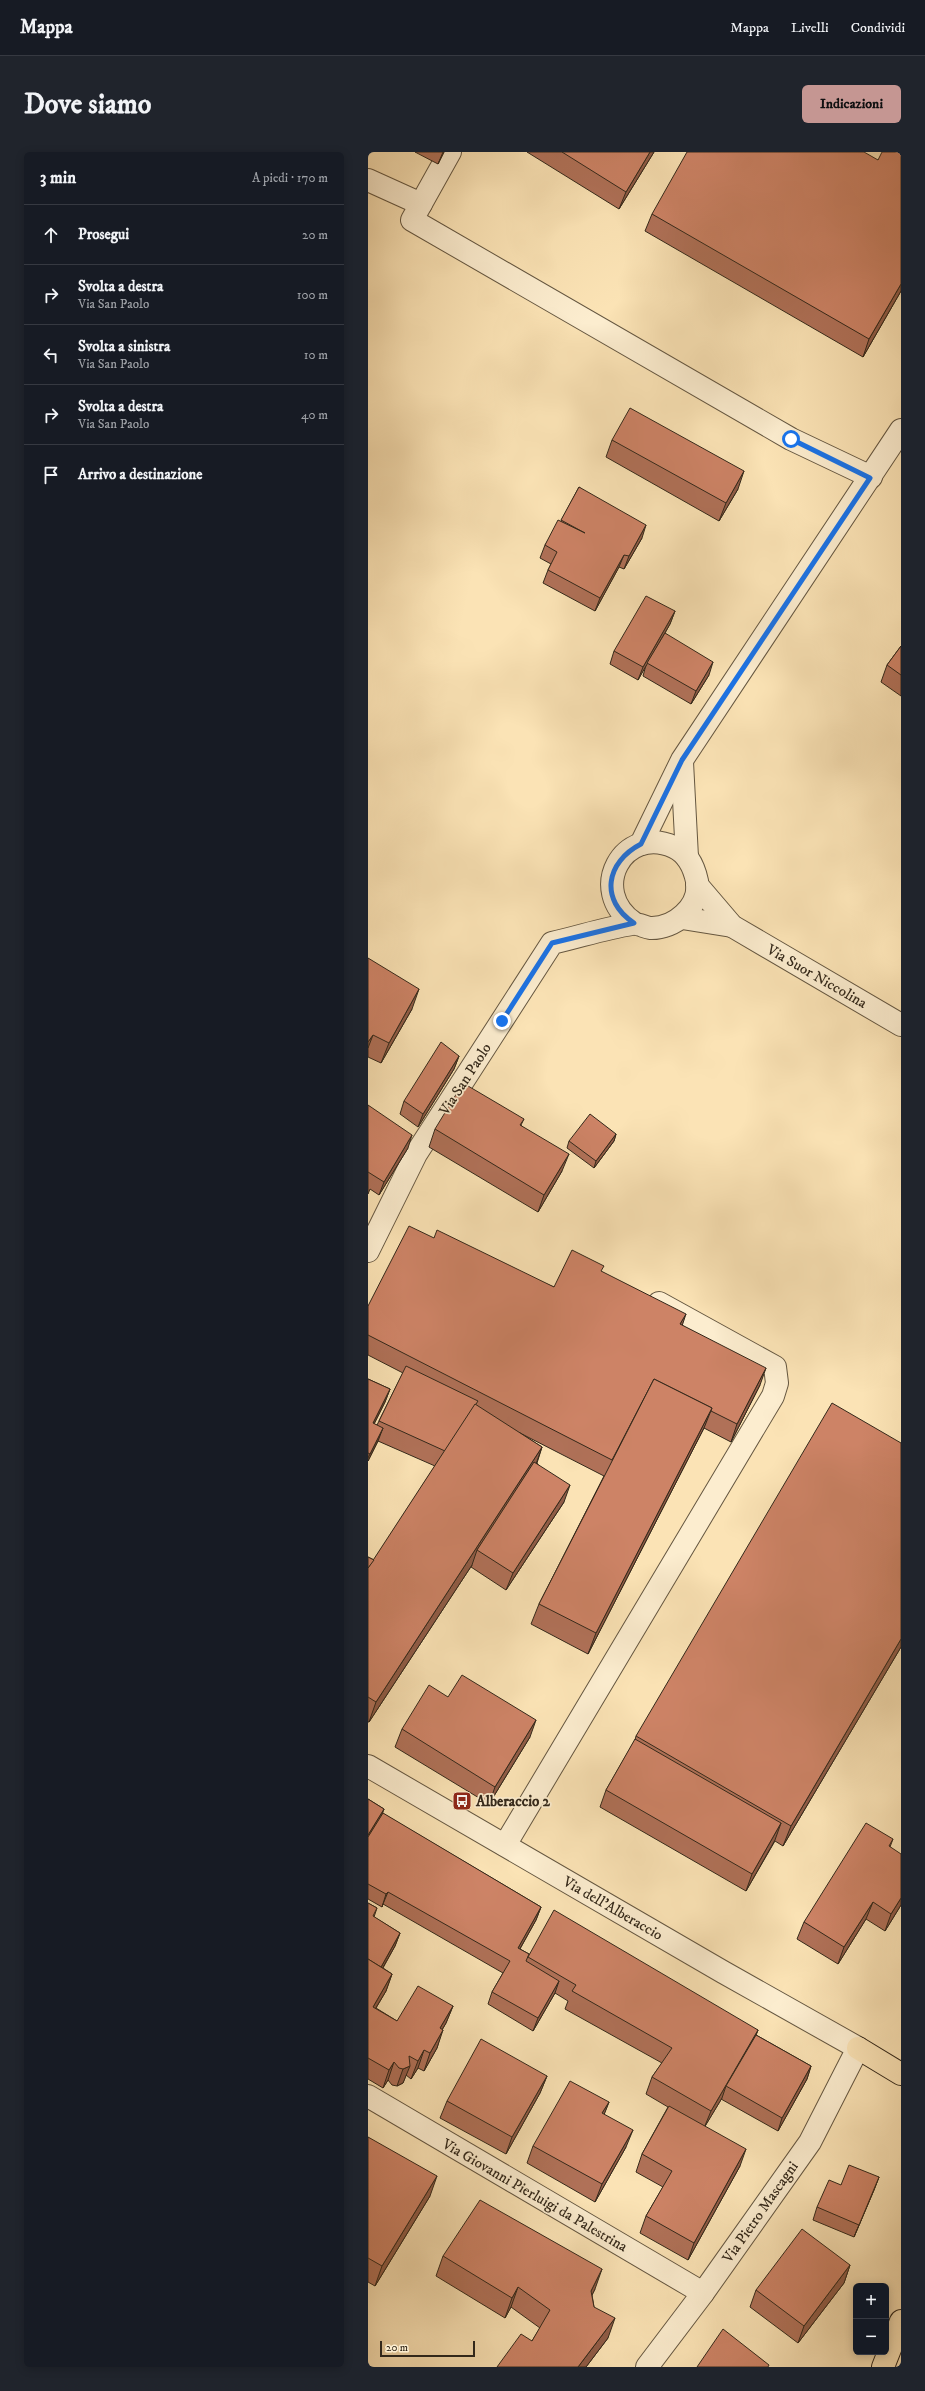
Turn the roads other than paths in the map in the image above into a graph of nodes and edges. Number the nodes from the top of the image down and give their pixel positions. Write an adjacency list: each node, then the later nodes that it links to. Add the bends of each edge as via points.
1 (450, 152): 3 (street)
2 (368, 180): 3 (street)
3 (421, 204): 5 (street, via 412,220 791,439)
4 (901, 430): 5 (street)
5 (870, 478): 6 (street)
6 (682, 760): 7 (street); 8 (street, Via San Paolo)
7 (641, 844): 8 (street, Via San Paolo, via 661,842 675,847); 11 (street, Via San Paolo, via 628,851 618,862 612,877 611,891 616,906)
8 (687, 857): 9 (street, Via San Paolo, via 695,870)
9 (697, 885): 10 (street, Via San Paolo, via 692,906); 12 (street, Via Suor Niccolina)
10 (682, 918): 11 (street, Via San Paolo, via 664,927 649,928); 12 (street, Via Suor Niccolina)
11 (634, 923): 14 (street, Via San Paolo, via 552,943 416,1154)
12 (732, 926): 13 (street, Via Suor Niccolina)
13 (901, 1025)
14 (368, 1251)
15 (638, 1292): 17 (street, via 775,1367 777,1383 769,1403)
16 (368, 1766): 17 (street, Via dell'Alberaccio)
17 (504, 1844): 18 (street, Via dell'Alberaccio, via 722,1972)
18 (858, 2048): 19 (main road); 21 (street, Via Pietro Mascagni, via 810,2142)
19 (901, 2074)
20 (368, 2096): 21 (street, Via Giovanni Pierluigi da Palestrina)
21 (703, 2293): 23 (street, Via Pietro Mascagni)
22 (901, 2321): 24 (main road)
23 (647, 2367)
24 (882, 2367)

